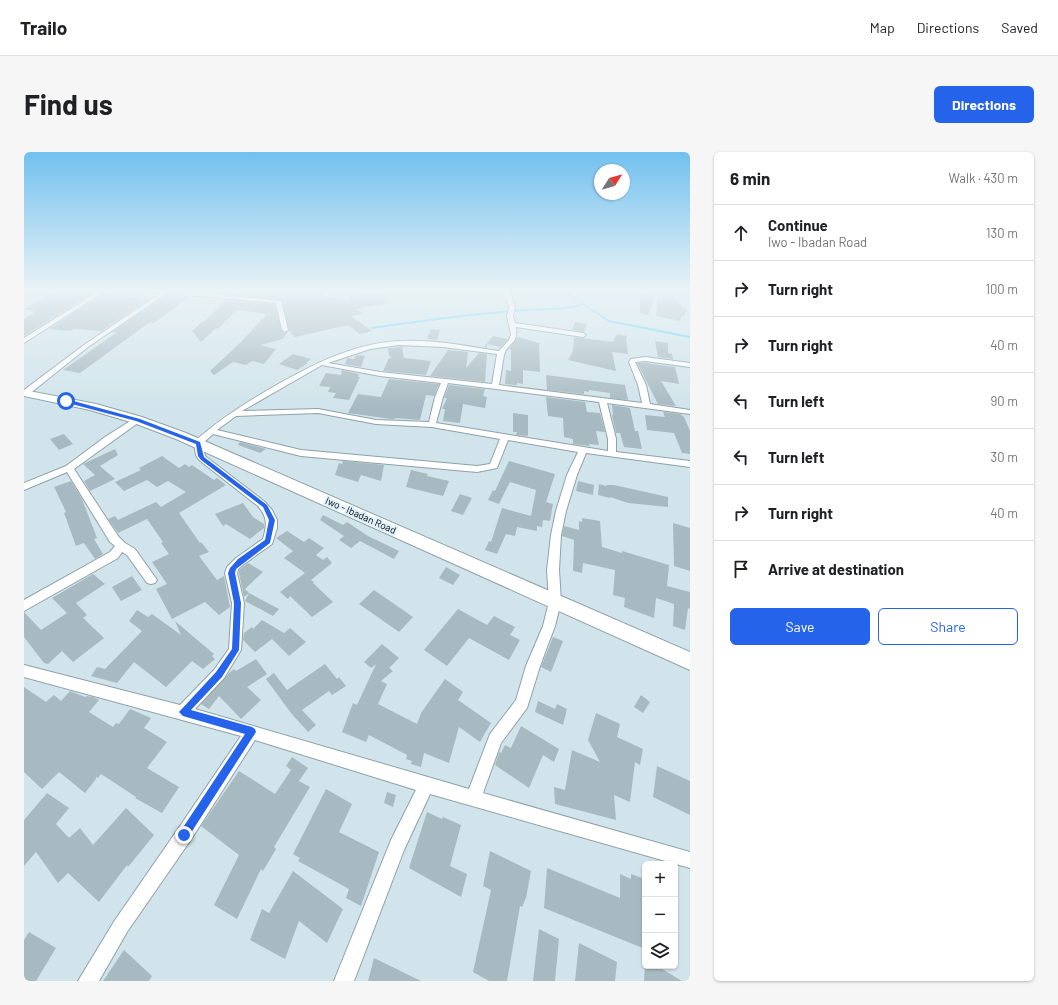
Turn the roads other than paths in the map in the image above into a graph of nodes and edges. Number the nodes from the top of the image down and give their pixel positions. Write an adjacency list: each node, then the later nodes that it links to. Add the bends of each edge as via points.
1 (44, 329): 6 (street)
2 (112, 329): 12 (street)
3 (513, 329): 7 (street, via 512,340)
4 (542, 329): 5 (street)
5 (583, 334)
6 (24, 341)
7 (501, 353): 8 (street, via 419,343 384,344); 11 (street)
8 (321, 363): 10 (street); 16 (street)
9 (690, 365): 14 (street, via 633,360)
10 (445, 382): 11 (street); 18 (street)
11 (494, 387): 13 (street)
12 (24, 393): 17 (main road, Iwo - Ibadan Road, via 72,402)
13 (602, 401): 14 (street); 23 (street, via 612,439)
14 (647, 407): 15 (street)
15 (690, 412)
16 (234, 414): 18 (street, via 318,411 376,422); 19 (street)
17 (138, 420): 21 (main road, Iwo - Ibadan Road); 25 (street)
18 (432, 425): 20 (street)
19 (211, 431): 20 (street, via 302,453 477,469 494,466); 21 (street)
20 (504, 438): 22 (street)
21 (198, 443): 29 (main road, Iwo - Ibadan Road); 33 (street, via 200,456 265,506 272,520 268,541 240,560 231,573 238,603 235,650 219,674)
22 (583, 450): 23 (street); 29 (street, via 572,475 556,535 553,570)
23 (612, 453): 24 (street)
24 (690, 464)
25 (69, 468): 26 (street); 27 (street)
26 (24, 487)
27 (121, 546): 28 (street, via 131,552); 30 (street, via 114,555)
28 (151, 580)
29 (555, 602): 31 (main road, Iwo - Ibadan Road); 36 (street, via 522,703 495,738)
30 (24, 606)
31 (690, 661)
32 (24, 671): 33 (street)
33 (183, 712): 34 (street)
34 (252, 732): 35 (street); 38 (street, via 121,926)
35 (426, 785): 36 (street); 39 (street, via 397,846)
36 (473, 798): 37 (street)
37 (690, 860)
38 (88, 981)
39 (344, 981)

